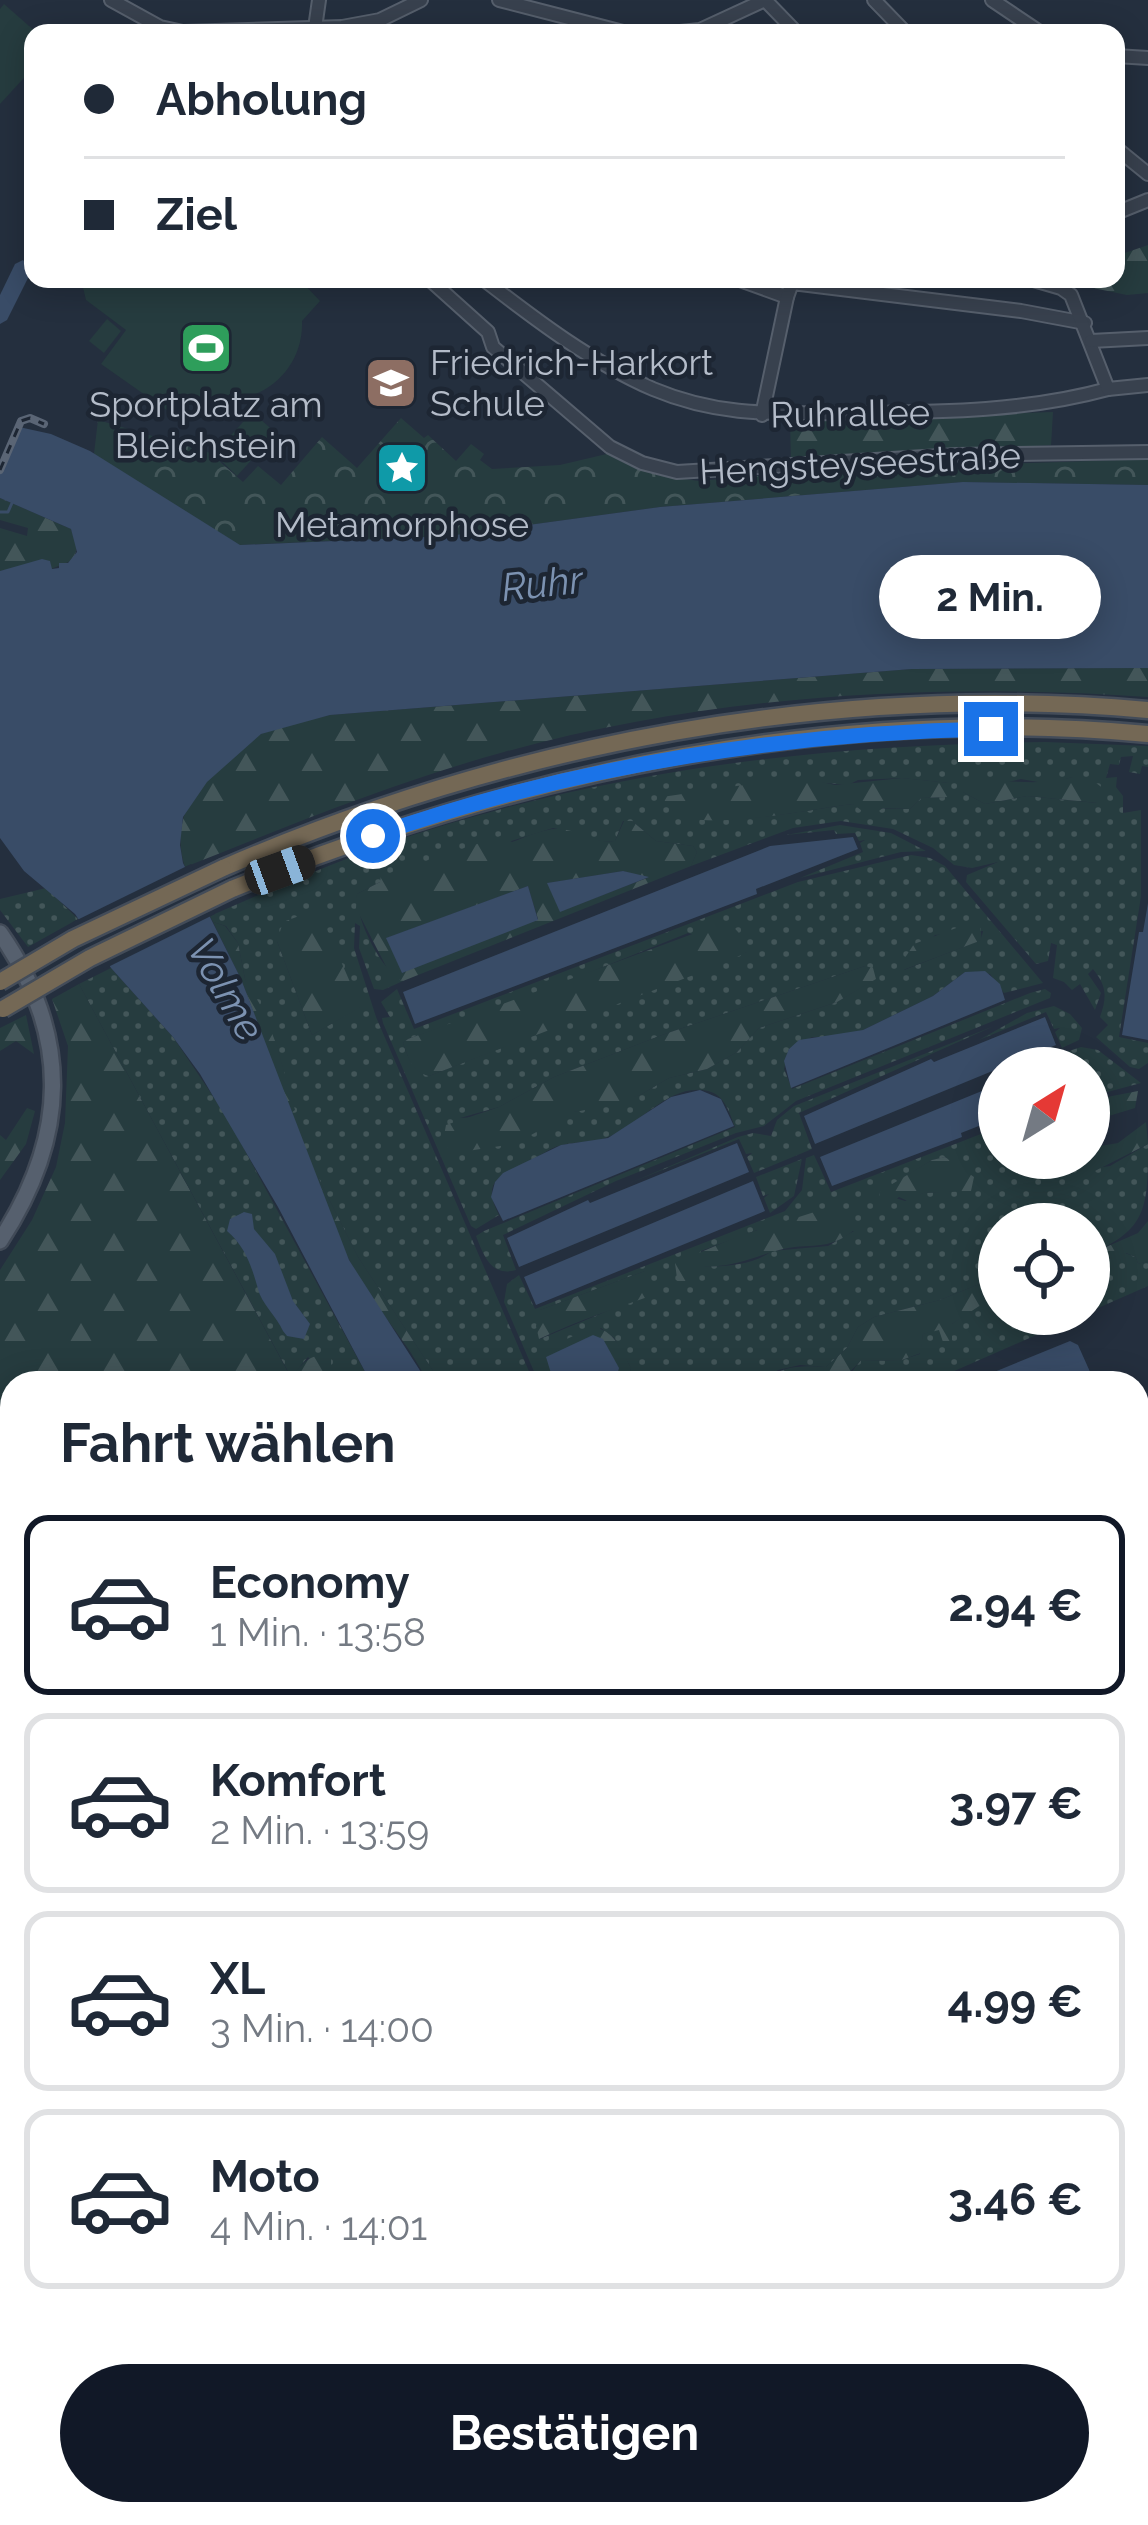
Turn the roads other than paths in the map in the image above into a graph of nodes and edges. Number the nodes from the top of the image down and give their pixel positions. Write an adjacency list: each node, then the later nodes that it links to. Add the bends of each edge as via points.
1 (111, 0): 10 (street)
2 (421, 0): 8 (street)
3 (499, 0): 9 (street)
4 (585, 0): 9 (street)
5 (765, 0): 14 (street); 15 (street)
6 (874, 0): 16 (street)
7 (992, 0): 17 (street)
8 (380, 20): 11 (street); 12 (street)
9 (579, 20): 13 (street)
10 (155, 24)
11 (348, 24)
12 (383, 24)
13 (593, 24)
14 (713, 24)
15 (788, 24)
16 (897, 24)
17 (1028, 24)
18 (439, 288): 31 (street, Hengsteyseestraße, via 488,332 493,347 610,447 656,468 701,474 958,454)
19 (495, 288): 30 (street, Ruhrallee, via 624,375 698,404)
20 (762, 288): 24 (street)
21 (790, 288): 24 (street)
22 (833, 288): 25 (street)
23 (1060, 288): 25 (street)
24 (787, 297): 30 (street)
25 (1085, 323): 27 (street)
26 (1148, 338): 27 (street)
27 (1091, 341): 29 (street)
28 (1148, 385): 29 (street, Ruhrallee)
29 (1108, 389): 30 (street, Ruhrallee, via 1033,406)
30 (762, 415)
31 (1148, 452)
32 (1148, 710): 35 (highway, bridge, via 898,707 595,747 337,821 223,868)
33 (1148, 734): 36 (highway, bridge, via 906,730 595,771 452,809 232,890)
34 (0, 933): 37 (main road, via 38,1001 54,1082 37,1174)
35 (0, 982)
36 (2, 1010)
37 (0, 1241)

